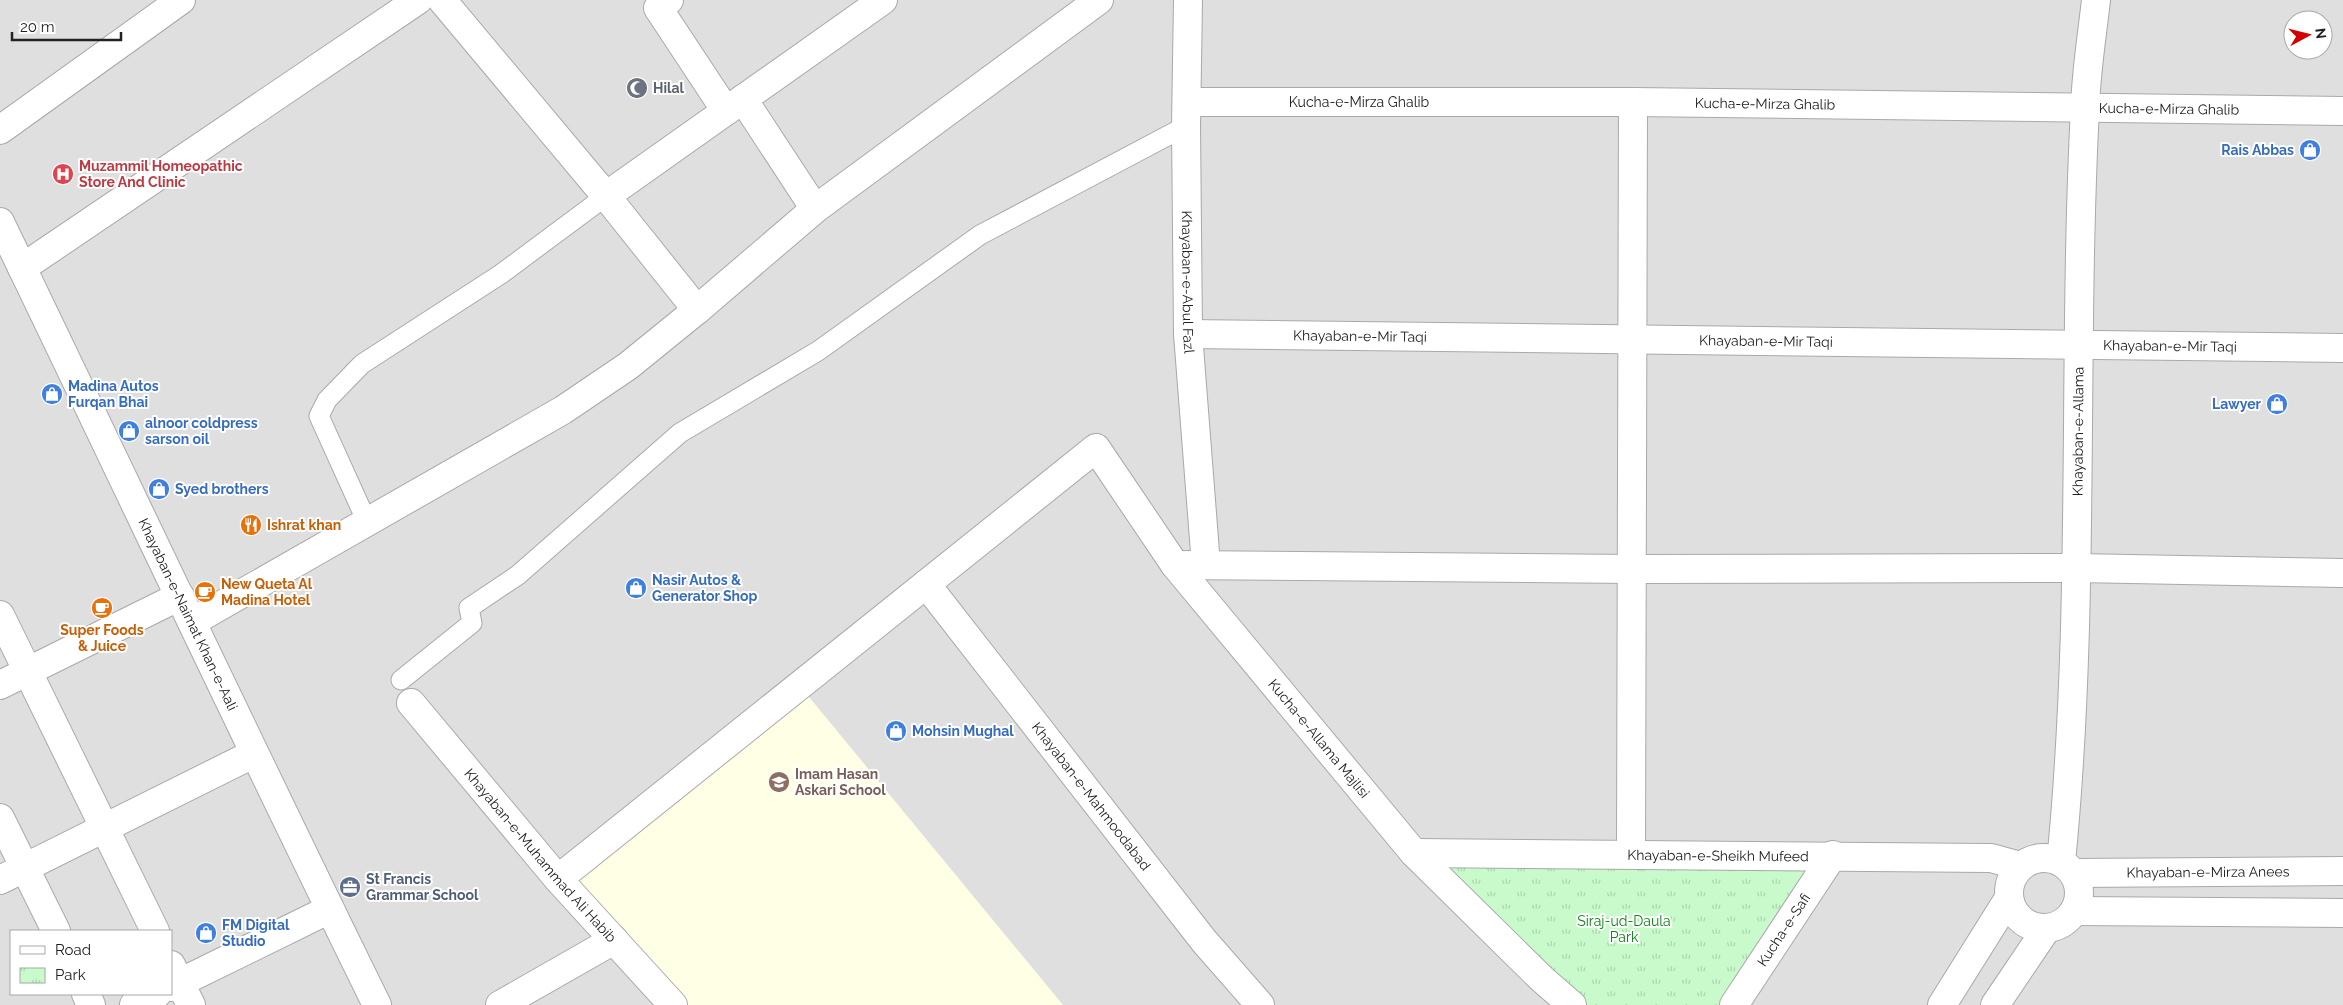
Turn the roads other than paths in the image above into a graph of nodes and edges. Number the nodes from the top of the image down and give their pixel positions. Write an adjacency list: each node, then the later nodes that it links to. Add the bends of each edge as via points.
1 (182, 0): 14 (street)
2 (418, 0): 18 (street)
3 (442, 0): 15 (street)
4 (669, 0): 10 (street, via 658,8)
5 (883, 0): 10 (street)
6 (1099, 0): 16 (street)
7 (1188, 0): 13 (street, Khayaban-e-Abul Fazl)
8 (2096, 0): 11 (street, Khayaban-e-Allama)
9 (1633, 102): 11 (street, Kucha-e-Mirza Ghalib); 13 (street, Kucha-e-Mirza Ghalib); 21 (street)
10 (735, 105): 15 (street); 16 (street)
11 (2085, 106): 12 (street, Kucha-e-Mirza Ghalib); 22 (street, Khayaban-e-Allama)
12 (2343, 111)
13 (1186, 114): 20 (street, Khayaban-e-Abul Fazl); 36 (lane, via 980,235 818,351 680,434 518,575 469,608 472,623)
14 (0, 130)
15 (606, 196): 19 (street); 24 (lane, via 501,274 362,364 327,400 319,416)
16 (815, 209): 19 (street)
17 (0, 222): 18 (street, Khayaban-e-Naimat Khan-e-Aali)
18 (22, 268): 31 (street, Khayaban-e-Naimat Khan-e-Aali)
19 (697, 310): 24 (street, via 628,366 563,410)
20 (1188, 334): 21 (street, Khayaban-e-Mir Taqi); 26 (street, Khayaban-e-Abul Fazl)
21 (1633, 339): 22 (street, Khayaban-e-Mir Taqi); 28 (street)
22 (2078, 344): 23 (street, Khayaban-e-Mir Taqi); 27 (street, Khayaban-e-Allama)
23 (2343, 348)
24 (367, 522): 33 (street)
25 (1175, 565): 26 (street); 30 (street, Kucha-e-Allama Majlisi, via 1096,448); 40 (street, Kucha-e-Allama Majlisi)
26 (1206, 565): 28 (street)
27 (2077, 568): 28 (street); 29 (street); 45 (street, Khayaban-e-Allama, via 2066,810)
28 (1632, 570): 41 (street)
29 (2343, 573)
30 (926, 584): 47 (street); 63 (street, Khayaban-e-Mahmoodabad, via 1204,940)
31 (180, 596): 33 (street, Khayaban-e-Naimat Khan-e-Aali); 34 (street)
32 (0, 615): 34 (street)
33 (192, 622): 37 (street, Khayaban-e-Naimat Khan-e-Aali)
34 (27, 672): 35 (street); 39 (street)
35 (0, 685)
36 (406, 691): 47 (street, Khayaban-e-Muhammad Ali Habib)
37 (254, 754): 39 (street); 50 (street, Khayaban-e-Naimat Khan-e-Aali)
38 (0, 818): 44 (street)
39 (104, 829): 44 (street); 55 (street)
40 (1414, 852): 41 (street, Khayaban-e-Sheikh Mufeed); 64 (street, Kucha-e-Allama Majlisi)
41 (1631, 853): 42 (street, Khayaban-e-Sheikh Mufeed)
42 (1833, 856): 43 (street, Khayaban-e-Sheikh Mufeed, via 1991,858); 65 (street, Kucha-e-Safi)
43 (2020, 866): 45 (street, via 2033,859 2047,858); 49 (street, via 2011,881)
44 (25, 868): 48 (street); 54 (street)
45 (2067, 868): 46 (street, Khayaban-e-Mirza Anees); 51 (street, via 2079,892)
46 (2343, 871)
47 (558, 879): 56 (street, Khayaban-e-Muhammad Ali Habib)
48 (0, 880)
49 (2009, 898): 53 (street, via 2016,914 2030,926); 66 (street)
50 (330, 909): 57 (street); 61 (street, Khayaban-e-Naimat Khan-e-Aali)
51 (2074, 911): 52 (street); 53 (street, via 2063,923)
52 (2343, 913)
53 (2047, 928): 67 (street)
54 (56, 930)
55 (154, 930)
56 (614, 940): 59 (street); 62 (street, Khayaban-e-Muhammad Ali Habib)
57 (174, 987)
58 (156, 995): 60 (street)
59 (514, 1001)
60 (134, 1005)
61 (377, 1005)
62 (673, 1005)
63 (1260, 1005)
64 (1572, 1005)
65 (1734, 1005)
66 (1942, 1005)
67 (1995, 1005)

